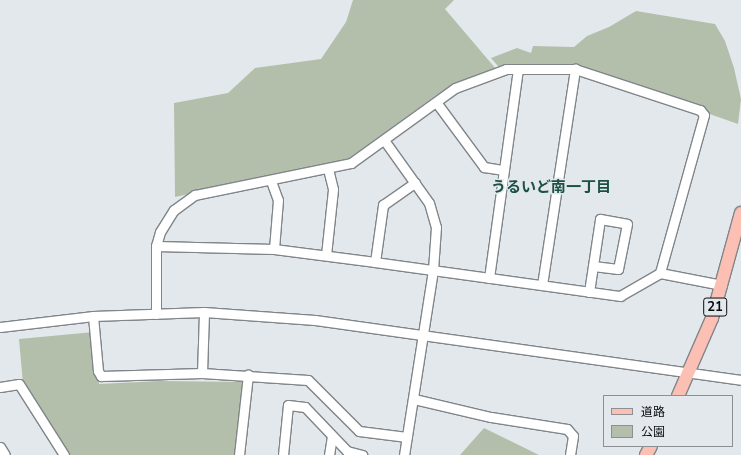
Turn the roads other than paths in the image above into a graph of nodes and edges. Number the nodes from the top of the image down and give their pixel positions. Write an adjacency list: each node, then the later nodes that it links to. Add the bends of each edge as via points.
1 (575, 69): 2 (street); 16 (street, via 700,110 704,115); 18 (street)
2 (518, 70): 3 (street, via 506,69 455,88); 6 (street)
3 (436, 102): 4 (street); 6 (street, via 484,167)
4 (384, 140): 5 (street, via 351,163); 8 (street)
5 (328, 169): 7 (street); 12 (street, via 333,189)
6 (504, 170): 17 (street)
7 (271, 181): 10 (street, via 195,195 174,210 160,232); 11 (street, via 278,200)
8 (415, 183): 13 (street, via 383,205); 15 (street, via 434,215 436,240)
9 (741, 213): 19 (main road, 21)
10 (156, 246): 11 (street); 22 (street)
11 (274, 249): 12 (street)
12 (326, 254): 13 (street)
13 (375, 262): 15 (street)
14 (593, 266): 14 (street, via 600,218 627,224 618,269); 20 (street)
15 (433, 270): 17 (street); 25 (street)
16 (660, 272): 19 (street); 20 (street, via 620,296)
17 (489, 278): 18 (street)
18 (542, 285): 20 (street)
19 (722, 286): 27 (main road, 21)
20 (589, 292)
21 (204, 312): 22 (street); 25 (street, via 315,320); 26 (street)
22 (156, 314): 23 (street)
23 (93, 316): 24 (street); 26 (street, via 98,371 101,376)
24 (0, 327)
25 (421, 336): 27 (street); 32 (street)
26 (202, 372): 28 (street)
27 (690, 373): 29 (street); 31 (main road, 21)
28 (248, 375): 34 (street, via 308,380 359,431); 38 (street)
29 (741, 380)
30 (0, 387): 37 (street, via 19,384)
31 (679, 395)
32 (414, 399): 34 (street); 43 (street, via 491,417 567,429 573,436)
33 (332, 437): 39 (street, via 305,407 288,405); 40 (street); 41 (street, via 346,451)
34 (407, 437): 42 (street)
35 (0, 447): 36 (street)
36 (5, 455)
37 (64, 455)
38 (239, 455)
39 (283, 455)
40 (329, 455)
41 (362, 455)
42 (404, 455)
43 (570, 455)

